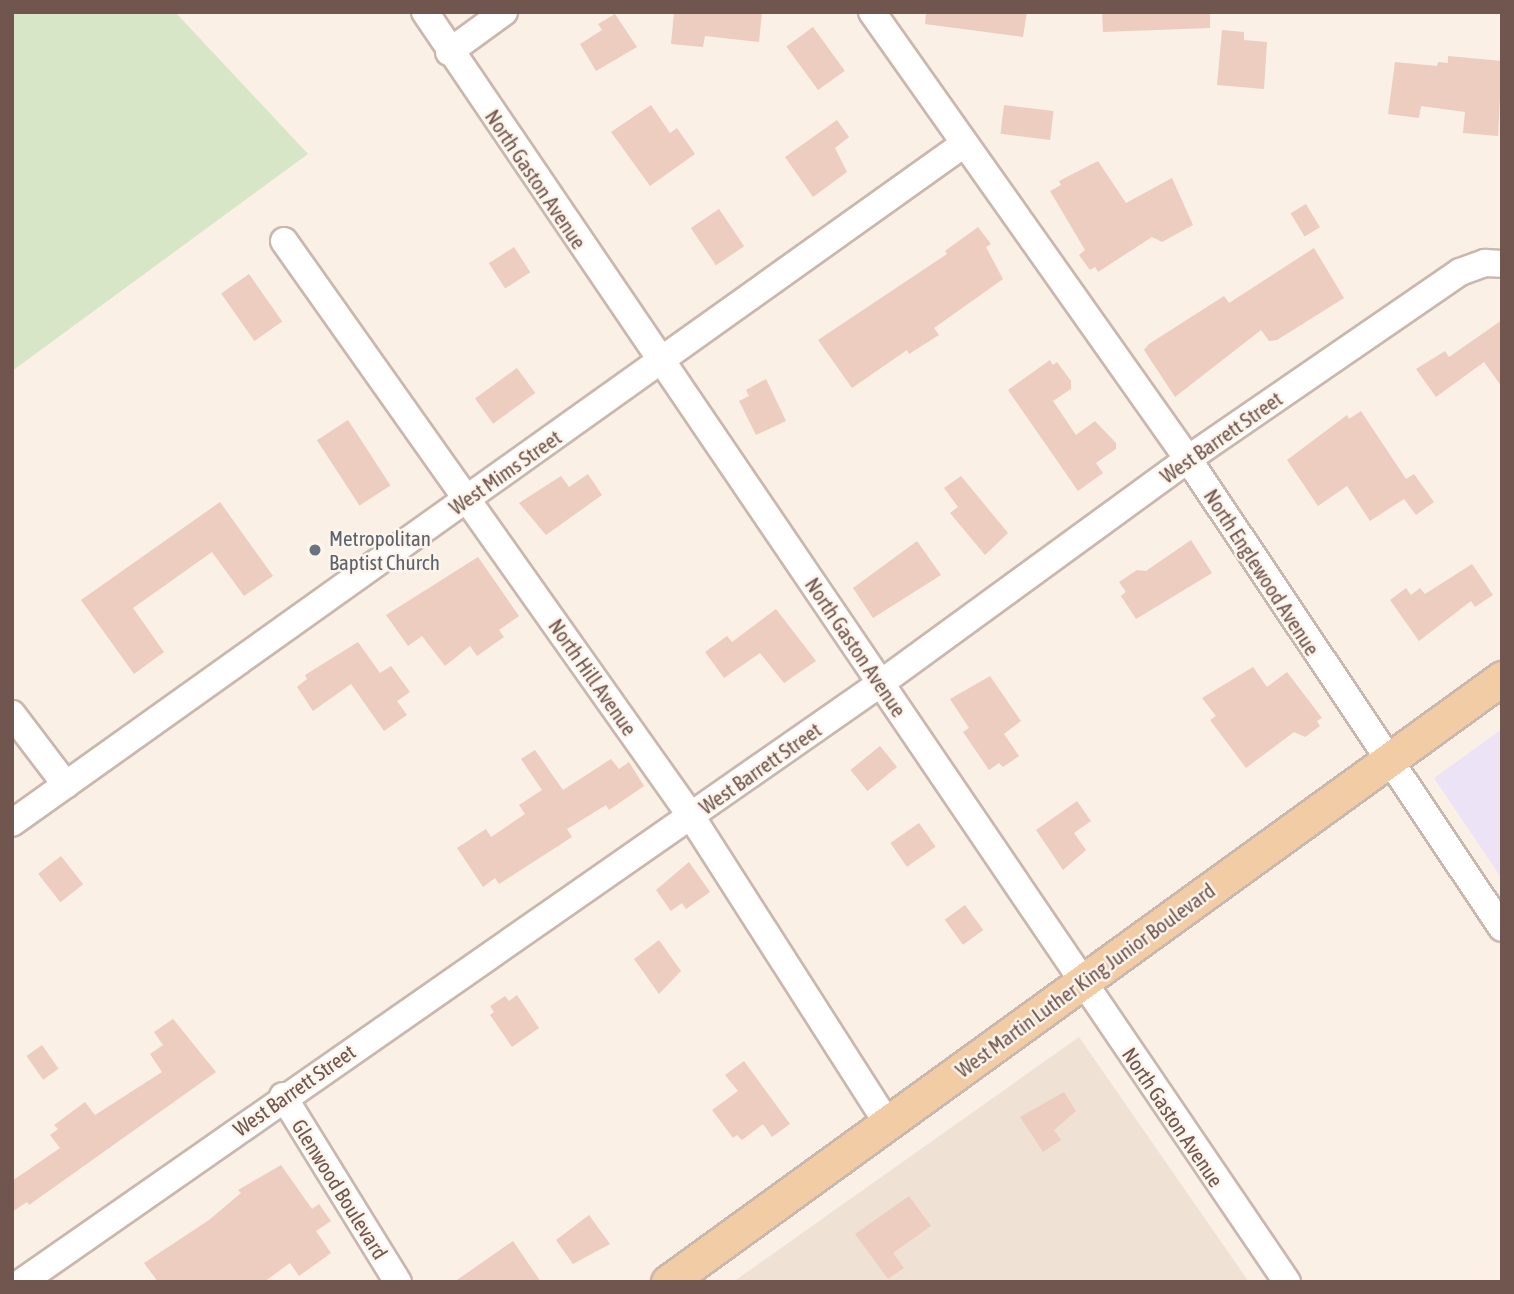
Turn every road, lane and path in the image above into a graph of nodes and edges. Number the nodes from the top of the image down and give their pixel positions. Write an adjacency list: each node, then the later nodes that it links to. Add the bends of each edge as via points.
1 (425, 12): 4 (street, North Gaston Avenue)
2 (504, 12): 4 (street)
3 (872, 12): 5 (street, North Englewood Avenue)
4 (449, 51): 8 (street, North Gaston Avenue)
5 (964, 144): 8 (street, West Mims Street); 9 (street, North Englewood Avenue)
6 (284, 240): 10 (street, North Hill Avenue)
7 (1501, 263): 9 (street, West Barrett Street, via 1460,272)
8 (661, 363): 10 (street, West Mims Street); 12 (street, North Gaston Avenue)
9 (1188, 459): 12 (street, West Barrett Street); 14 (street, North Englewood Avenue)
10 (467, 498): 15 (street, West Mims Street); 16 (street, North Hill Avenue)
11 (1502, 678): 14 (main road, West Martin Luther King Junior Boulevard)
12 (881, 683): 16 (street, West Barrett Street); 19 (street, North Gaston Avenue)
13 (12, 714): 15 (street)
14 (1387, 761): 18 (street, North Englewood Avenue); 19 (main road, West Martin Luther King Junior Boulevard)
15 (66, 785): 17 (street, West Mims Street)
16 (691, 816): 20 (street, West Barrett Street); 21 (street, North Hill Avenue)
17 (12, 823)
18 (1502, 928)
19 (1081, 982): 21 (main road, West Martin Luther King Junior Boulevard); 25 (street, North Gaston Avenue)
20 (283, 1096): 22 (street, West Barrett Street); 23 (street, Glenwood Boulevard)
21 (887, 1124): 24 (main road, West Martin Luther King Junior Boulevard)
22 (22, 1282)
23 (398, 1282)
24 (668, 1282)
25 (1287, 1282)

